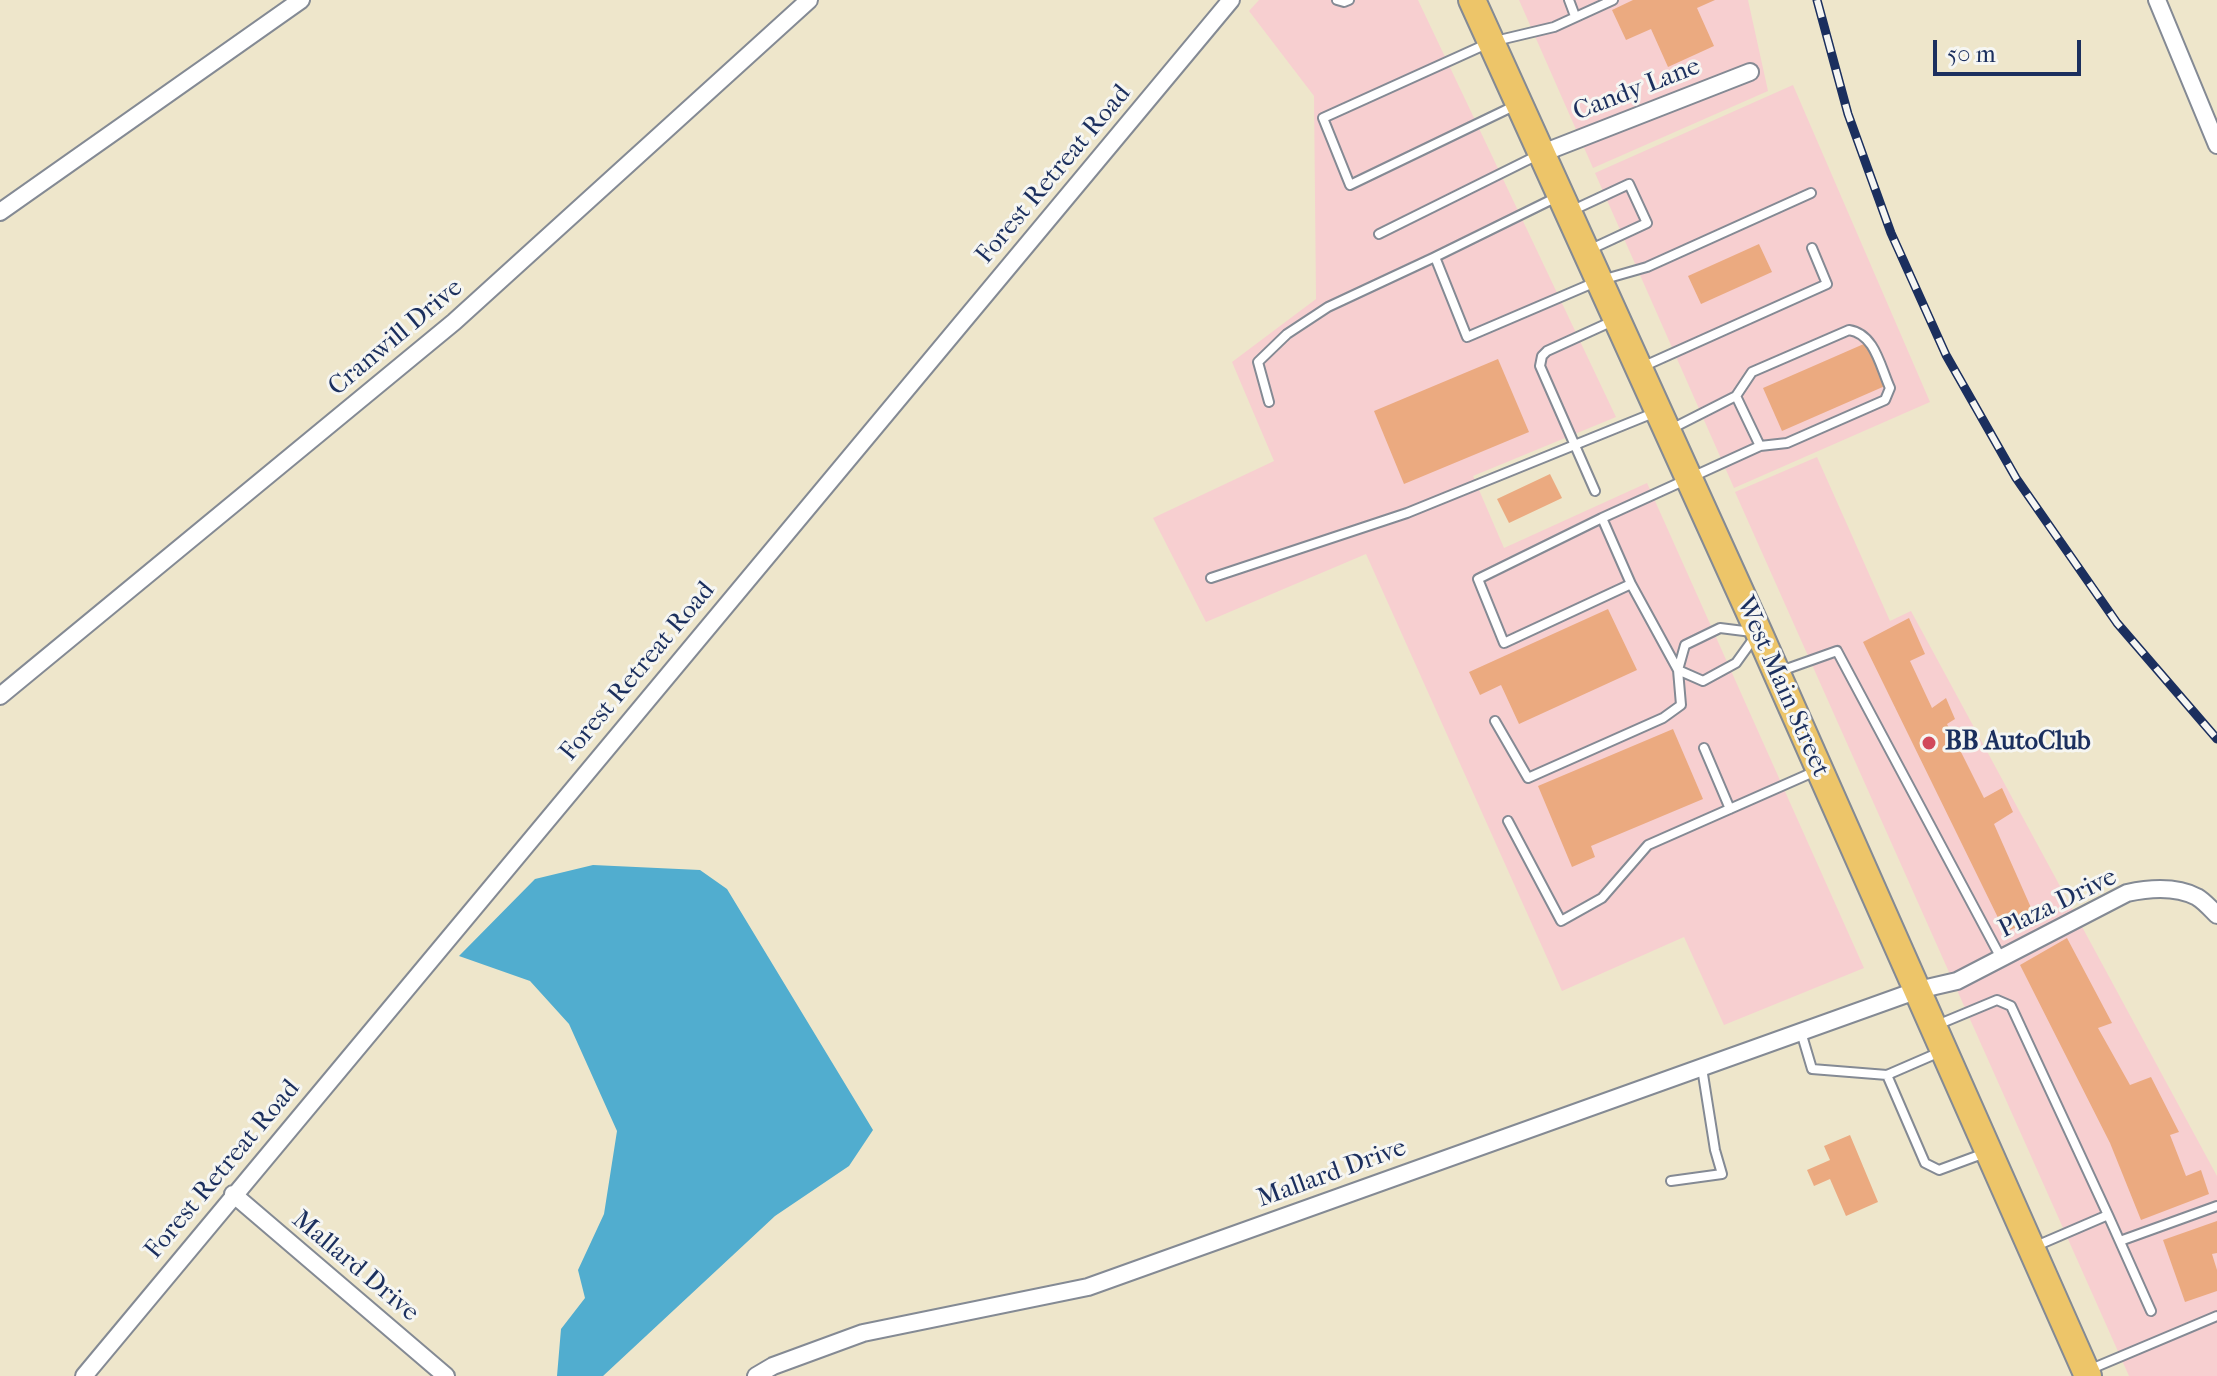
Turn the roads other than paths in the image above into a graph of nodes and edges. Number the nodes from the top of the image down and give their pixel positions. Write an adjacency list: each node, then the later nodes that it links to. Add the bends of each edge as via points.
1 (301, 0): 18 (street)
2 (809, 0): 39 (street, Cranwill Drive, via 454,322)
3 (1231, 0): 54 (street, Forest Retreat Road)
4 (1337, 0): 5 (lane)
5 (1349, 0)
6 (1472, 0): 11 (main road, West Main Street)
7 (1569, 0): 10 (lane)
8 (1613, 0): 10 (lane)
9 (2157, 0): 14 (street)
10 (1575, 16): 11 (lane, via 1554,27)
11 (1491, 42): 13 (main road, West Main Street); 13 (lane, via 1323,118 1350,185)
12 (1750, 72): 15 (street, Candy Lane)
13 (1518, 104): 15 (main road, West Main Street)
14 (2217, 145)
15 (1540, 154): 17 (main road, West Main Street); 19 (lane)
16 (1811, 193): 23 (lane, via 1647,267)
17 (1564, 204): 21 (main road, West Main Street); 21 (lane, via 1629,184 1647,223); 22 (lane)
18 (0, 212)
19 (1379, 234)
20 (1812, 248): 25 (lane, via 1827,284)
21 (1585, 252): 23 (main road, West Main Street)
22 (1435, 257): 23 (lane, via 1467,337); 27 (lane, via 1328,307 1287,334 1258,362)
23 (1598, 281): 24 (main road, West Main Street)
24 (1616, 320): 25 (main road, West Main Street); 29 (lane, via 1542,356 1543,376)
25 (1638, 369): 28 (main road, West Main Street)
26 (1736, 396): 28 (lane); 30 (lane); 30 (lane, via 1752,372 1849,330 1870,341 1890,388 1885,400 1787,443)
27 (1269, 402)
28 (1662, 421): 29 (lane); 31 (main road, West Main Street)
29 (1575, 445): 32 (lane); 34 (lane, via 1394,518)
30 (1760, 446): 31 (lane)
31 (1688, 480): 33 (lane); 36 (main road, West Main Street)
32 (1595, 491)
33 (1602, 518): 35 (lane); 35 (lane, via 1478,579 1504,643)
34 (1211, 578)
35 (1631, 584): 37 (lane)
36 (1759, 633): 37 (lane, via 1736,663 1703,681); 37 (lane, via 1720,628 1685,645); 38 (main road, West Main Street)
37 (1678, 670): 40 (lane, via 1681,705 1663,718 1528,778)
38 (1776, 673): 42 (main road, West Main Street); 46 (lane, via 1837,651)
39 (0, 696)
40 (1495, 721)
41 (1704, 748): 43 (lane)
42 (1818, 770): 43 (lane); 47 (main road, West Main Street)
43 (1730, 809): 44 (lane, via 1648,845 1602,898 1561,921)
44 (1508, 821)
45 (2217, 915): 46 (street, Plaza Drive, via 2198,897 2151,888 2127,893)
46 (2001, 959): 47 (street, Plaza Drive, via 1957,981)
47 (1918, 990): 48 (street, Mallard Drive); 49 (main road, West Main Street)
48 (1801, 1032): 50 (street, Mallard Drive); 51 (lane, via 1812,1069)
49 (1940, 1038): 51 (lane); 52 (main road, West Main Street); 56 (lane, via 1997,1000 2011,1006)
50 (1702, 1067): 53 (lane, via 1722,1174); 64 (street, Mallard Drive, via 1088,1287 863,1333)
51 (1887, 1075): 52 (lane, via 1925,1163 1939,1170)
52 (1989, 1152): 58 (main road, West Main Street)
53 (1671, 1181)
54 (233, 1194): 62 (street, Forest Retreat Road); 63 (street, Mallard Drive)
55 (2217, 1206): 57 (lane)
56 (2108, 1215): 57 (lane); 58 (lane)
57 (2120, 1241): 59 (lane)
58 (2032, 1248): 61 (main road, West Main Street)
59 (2151, 1311)
60 (2217, 1316): 61 (lane)
61 (2087, 1374)
62 (84, 1376)
63 (446, 1376)
64 (756, 1376)

